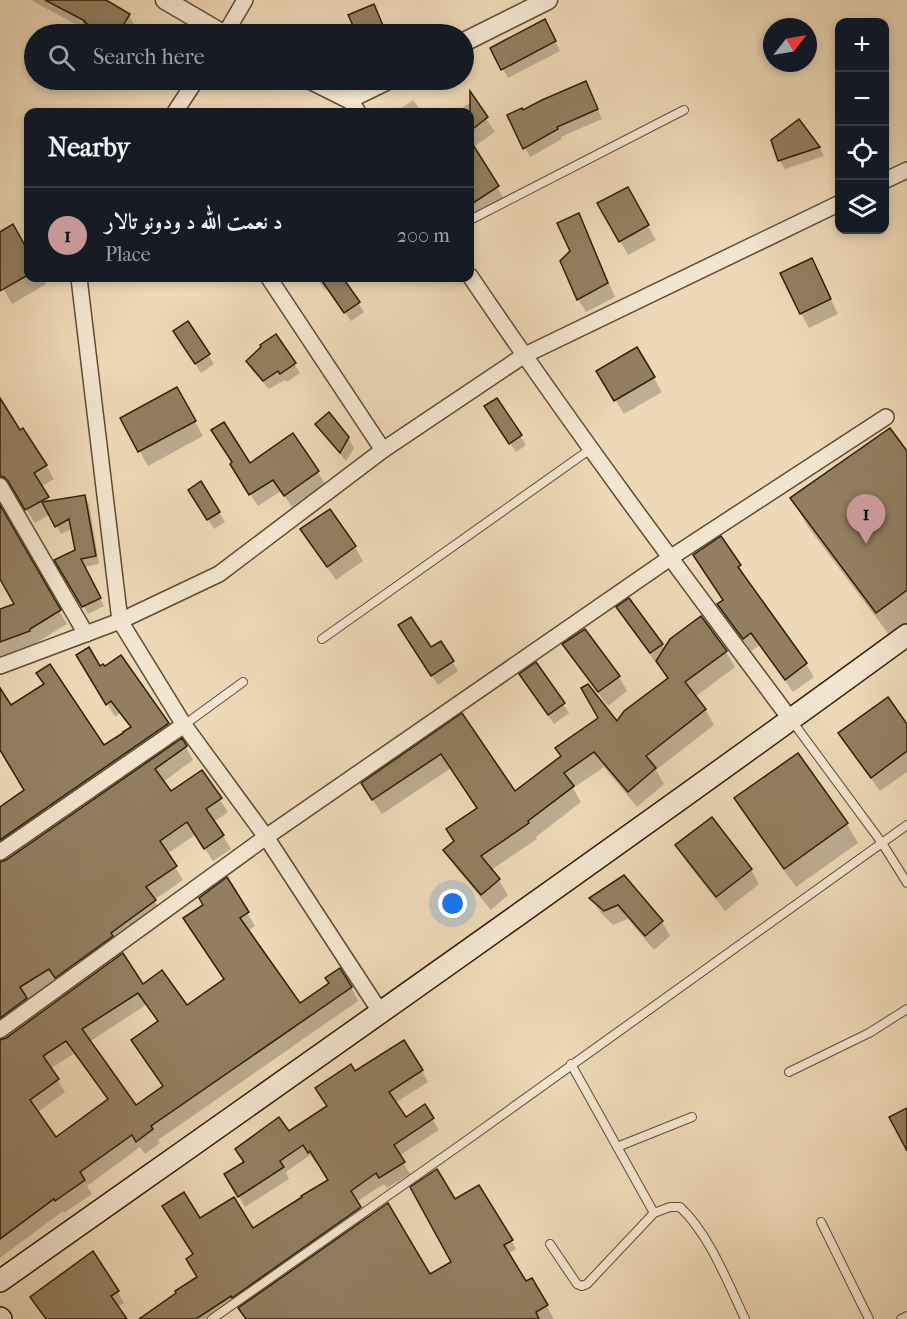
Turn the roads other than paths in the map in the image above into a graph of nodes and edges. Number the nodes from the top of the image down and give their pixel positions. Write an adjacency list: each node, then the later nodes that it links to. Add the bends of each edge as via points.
1 (165, 0): 4 (street)
2 (245, 0): 5 (street)
3 (548, 0): 6 (street)
4 (207, 24)
5 (230, 24)
6 (474, 37)
7 (189, 90): 11 (street)
8 (328, 90): 10 (street)
9 (375, 90): 10 (street)
10 (354, 106)
11 (178, 108)
12 (684, 110): 16 (lane)
13 (907, 170): 14 (street)
14 (887, 180)
15 (835, 204): 20 (street)
16 (474, 218)
17 (79, 282): 26 (street)
18 (272, 282): 23 (street)
19 (474, 282): 20 (street)
20 (523, 356): 22 (street); 23 (street)
21 (886, 417): 25 (street)
22 (592, 448): 25 (street); 29 (lane)
23 (383, 450): 26 (street, via 219,574)
24 (0, 486): 27 (street)
25 (670, 558): 32 (street); 35 (street)
26 (120, 621): 27 (street); 33 (street)
27 (86, 634): 30 (street)
28 (907, 635): 32 (main road)
29 (322, 639)
30 (0, 666)
31 (243, 682): 33 (lane)
32 (791, 720): 36 (lane); 40 (main road)
33 (184, 725): 35 (street); 37 (street)
34 (907, 825): 36 (lane)
35 (266, 837): 40 (street); 41 (street)
36 (882, 843): 38 (lane); 42 (lane)
37 (0, 852)
38 (907, 883)
39 (907, 1009): 43 (lane, via 869,1033)
40 (381, 1013): 49 (main road)
41 (0, 1030)
42 (571, 1064): 45 (lane); 51 (lane)
43 (789, 1072)
44 (692, 1117): 45 (lane)
45 (617, 1147): 46 (lane)
46 (654, 1213): 48 (lane, via 582,1286); 52 (lane, via 670,1207 686,1212 708,1244)
47 (820, 1222): 53 (lane)
48 (550, 1244)
49 (0, 1281)
50 (907, 1316): 54 (lane)
51 (212, 1319)
52 (745, 1319)
53 (869, 1319)
54 (901, 1319)

